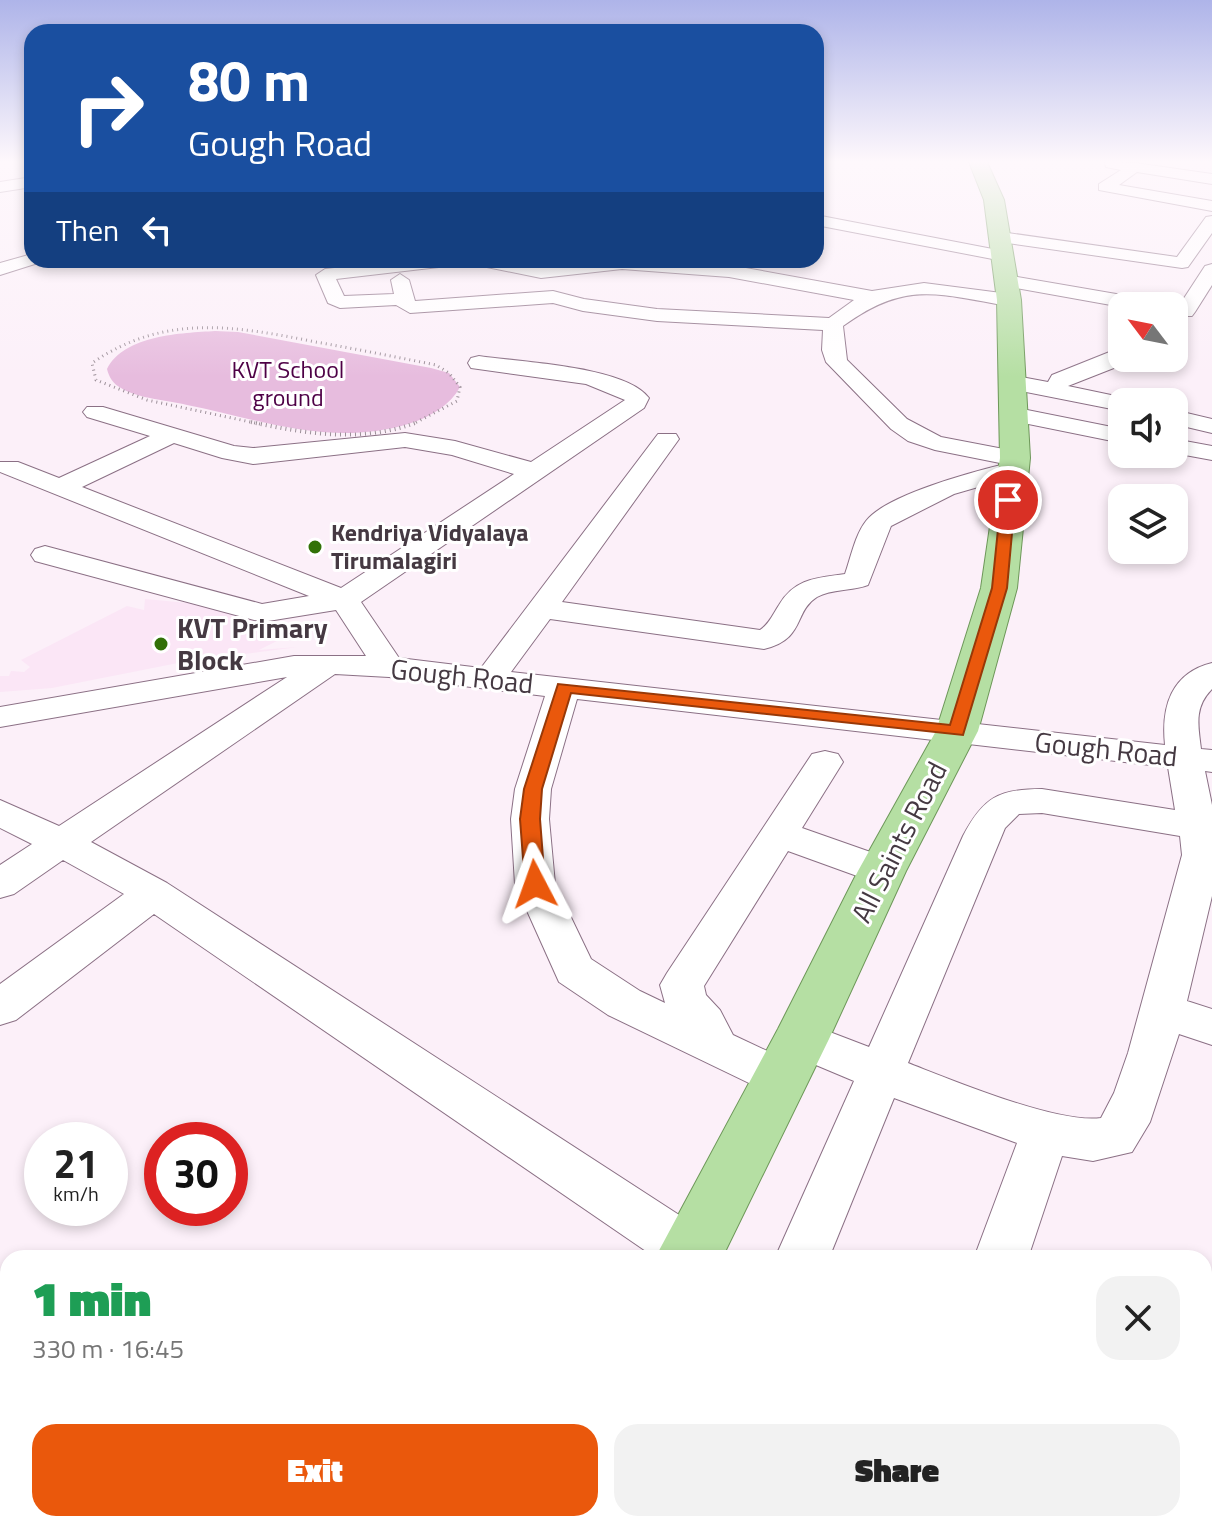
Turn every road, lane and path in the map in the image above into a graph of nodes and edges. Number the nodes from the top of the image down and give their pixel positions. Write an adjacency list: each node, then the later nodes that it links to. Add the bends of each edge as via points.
1 (877, 233): 6 (street)
2 (1002, 233): 6 (main road, All Saints Road)
3 (1034, 233): 6 (street)
4 (1203, 233): 6 (street, via 1182,263)
5 (24, 262): 13 (street)
6 (1010, 263): 16 (street); 18 (street); 27 (main road, All Saints Road)
7 (354, 268): 17 (street, via 325,275 337,301 402,289 406,305 418,308)
8 (388, 268): 9 (street)
9 (436, 268)
10 (520, 268): 15 (street)
11 (582, 268): 15 (street)
12 (697, 268): 18 (street)
13 (0, 269)
14 (1212, 270): 19 (street)
15 (541, 272): 17 (street)
16 (1108, 293)
17 (553, 297): 22 (street, via 657,315)
18 (872, 297): 22 (street)
19 (1188, 300)
20 (1188, 312): 21 (street)
21 (1206, 315)
22 (833, 324): 40 (street, via 837,362 899,424 935,443)
23 (537, 350): 26 (street)
24 (1108, 362): 28 (street, via 1060,380)
25 (479, 363): 26 (street)
26 (509, 367): 42 (street, via 605,382 637,398 633,407)
27 (1011, 382): 28 (street); 31 (main road, All Saints Road)
28 (1055, 390): 29 (street)
29 (1108, 401)
30 (95, 412): 36 (street)
31 (1012, 414): 35 (street); 40 (main road, All Saints Road)
32 (1188, 420): 33 (street)
33 (1212, 426)
34 (280, 427): 34 (path, via 113,391 96,380 92,363 112,348 177,328 241,327 436,365 460,387 457,401 409,427 344,435)
35 (1108, 433)
36 (172, 435): 42 (street, via 253,456 427,442); 43 (street)
37 (667, 439): 46 (street)
38 (1188, 449): 39 (street)
39 (1212, 453)
40 (1013, 464): 46 (street, via 945,488 881,520 858,579 807,589 795,601 784,629 764,640); 53 (main road, All Saints Road, via 999,588)
41 (9, 467): 43 (street)
42 (536, 472): 45 (street)
43 (62, 486): 45 (street)
44 (45, 555): 45 (street, via 262,613)
45 (344, 600): 48 (street)
46 (540, 608): 50 (street)
47 (329, 664): 48 (street, Gough Road); 52 (street, Gough Road, via 261,670); 59 (street)
48 (389, 667): 50 (street, Gough Road)
49 (1212, 673): 54 (street, via 1182,705 1178,723)
50 (490, 678): 51 (street, Gough Road)
51 (564, 688): 53 (street, Gough Road); 66 (street, via 533,789 535,884 574,970 624,1003)
52 (0, 717)
53 (957, 731): 54 (street, Gough Road); 60 (main road, All Saints Road)
54 (1199, 759): 57 (street)
55 (825, 762): 58 (street)
56 (0, 812): 59 (street)
57 (1199, 827): 64 (street, via 1202,855); 68 (street, via 1039,800 1009,803 988,824)
58 (780, 834): 60 (street); 66 (street, via 682,985 684,1000 709,1029)
59 (62, 843): 61 (street); 62 (street)
60 (882, 871): 67 (main road, All Saints Road)
61 (0, 884)
62 (153, 893): 63 (street); 70 (street)
63 (0, 1008)
64 (1162, 1011): 65 (street); 69 (street, via 1126,1127 1115,1138 1098,1143)
65 (1212, 1027)
66 (705, 1042): 67 (street)
67 (790, 1058): 68 (street); 71 (main road, All Saints Road)
68 (879, 1070): 69 (street); 72 (street)
69 (1045, 1133): 73 (street)
70 (683, 1250)
71 (693, 1250)
72 (805, 1250)
73 (1004, 1250)

